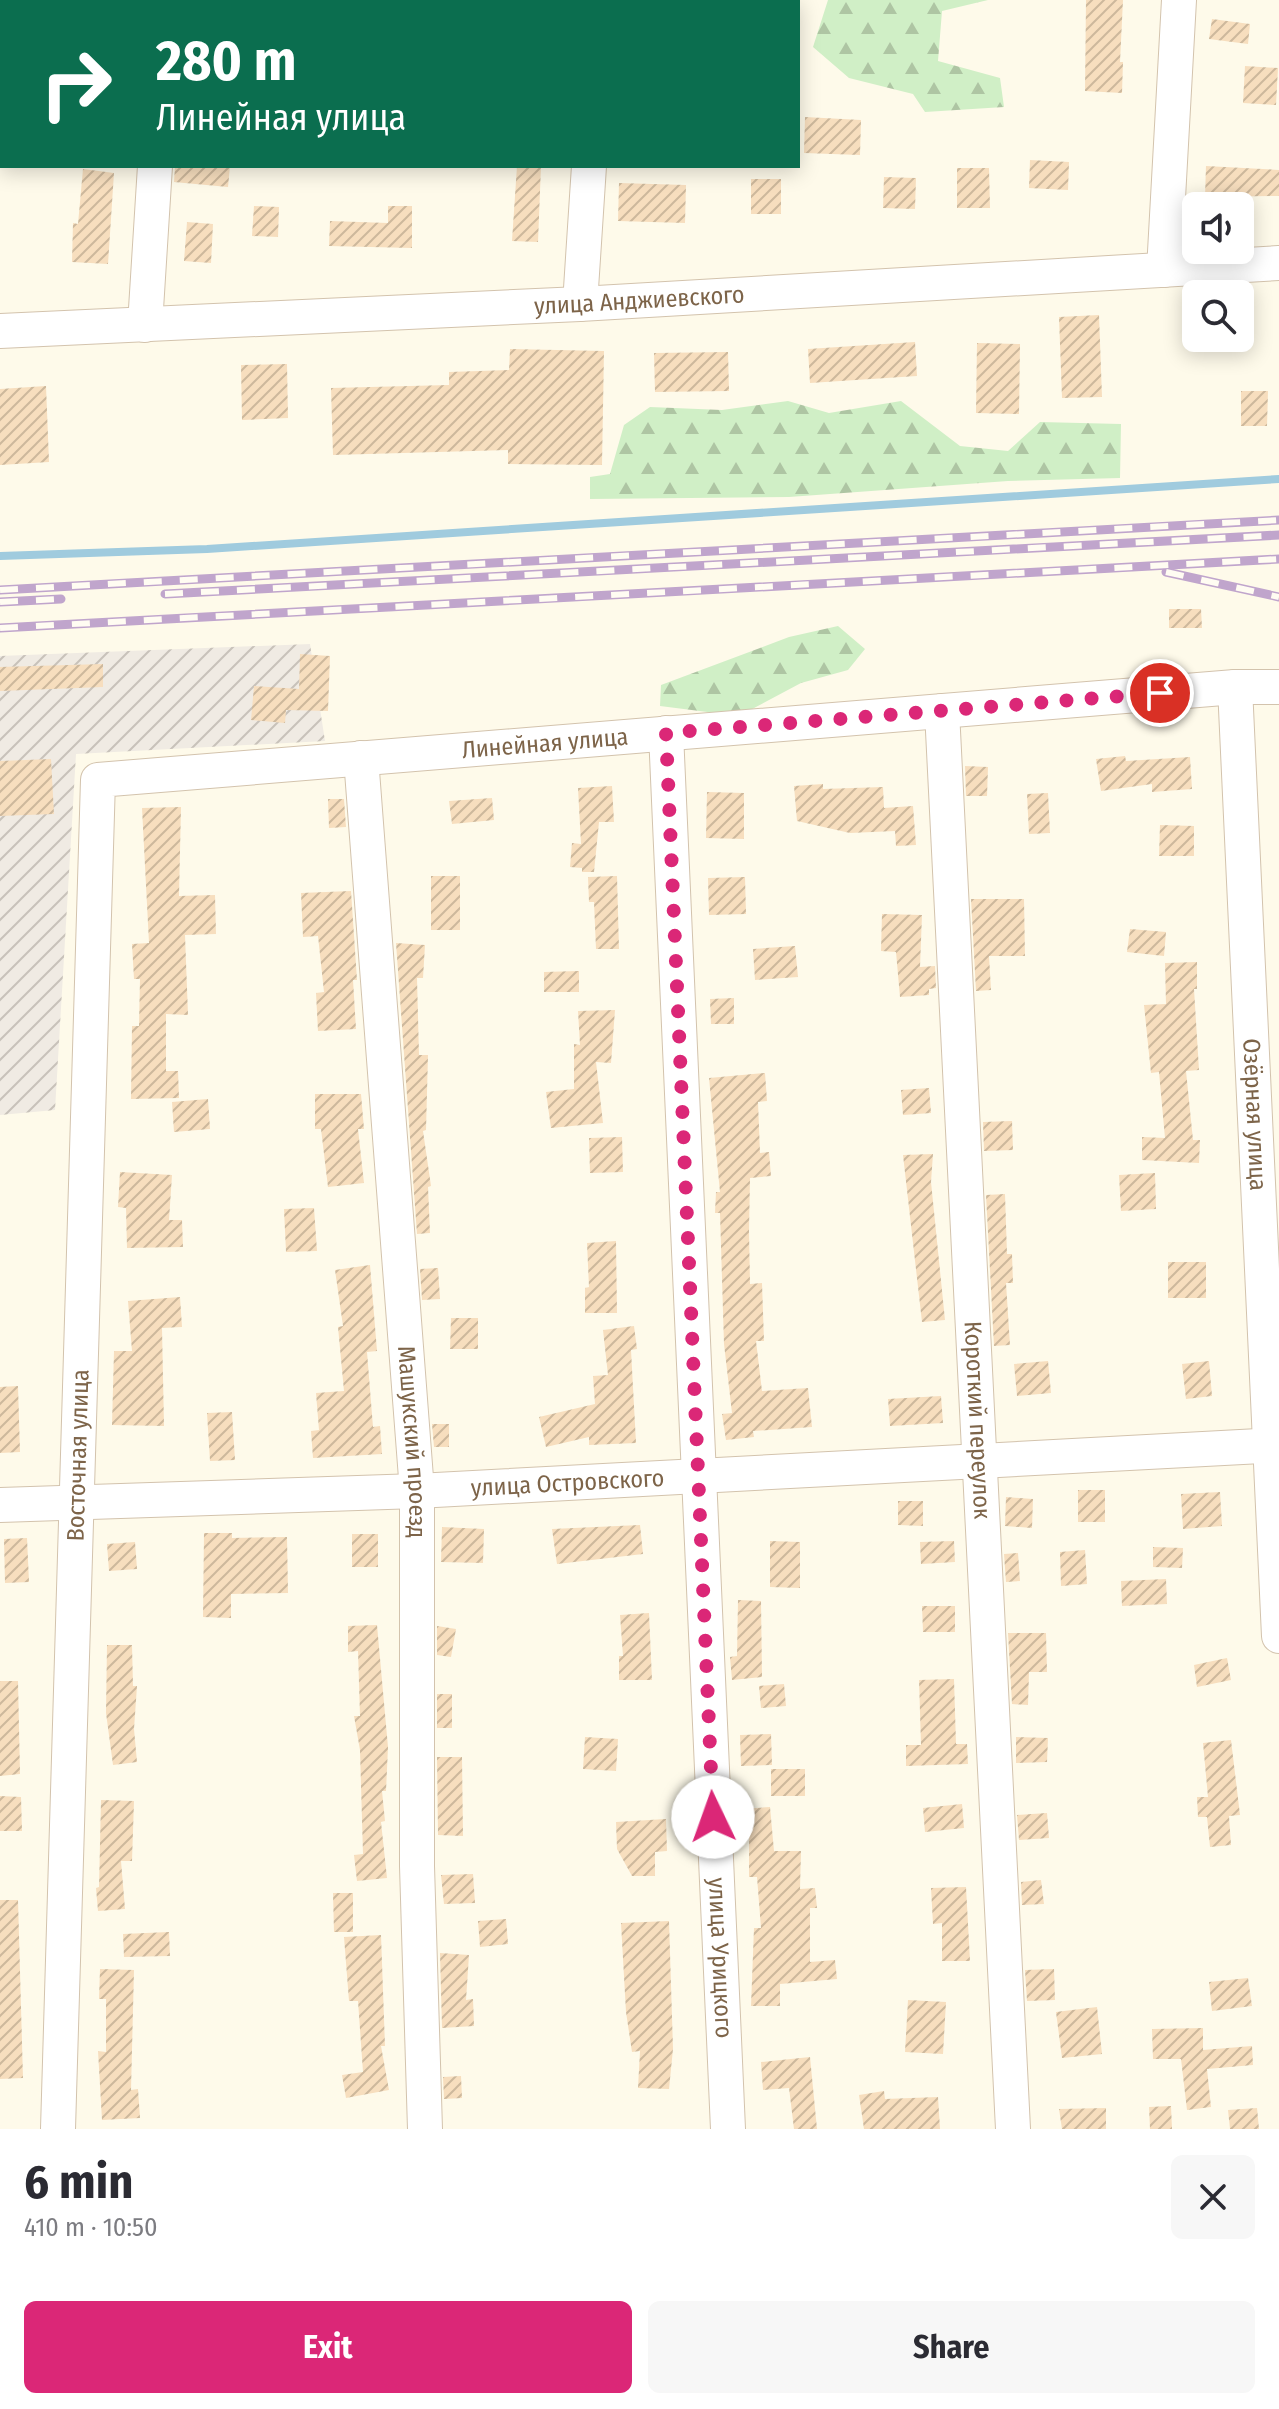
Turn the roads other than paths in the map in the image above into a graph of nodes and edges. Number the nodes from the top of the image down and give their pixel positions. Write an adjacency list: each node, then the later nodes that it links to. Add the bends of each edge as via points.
1 (1179, 0): 5 (street)
2 (155, 168): 7 (street)
3 (589, 168): 6 (street)
4 (1279, 263): 5 (street, улица Анджиевского)
5 (1164, 270): 6 (street, улица Анджиевского)
6 (580, 304): 7 (street, улица Анджиевского)
7 (145, 325): 8 (street, улица Анджиевского)
8 (0, 331)
9 (1235, 687): 10 (street, Линейная улица); 11 (street, Линейная улица); 15 (street, Озёрная улица)
10 (1279, 687)
11 (942, 711): 12 (street, Линейная улица); 16 (street, Короткий переулок)
12 (666, 733): 13 (street, Линейная улица); 17 (street, улица Урицкого)
13 (361, 758): 14 (street, Линейная улица); 18 (street, Машукский проезд)
14 (98, 780): 19 (street, Восточная улица)
15 (1274, 1445): 16 (street, улица Островского); 21 (street, Озёрная улица)
16 (976, 1459): 17 (street, улица Островского); 25 (street, Короткий переулок)
17 (697, 1475): 18 (street, улица Островского); 24 (street, улица Урицкого)
18 (417, 1491): 19 (street, улица Островского); 23 (street, Машукский проезд, via 417,1866)
19 (75, 1502): 20 (street, улица Островского); 22 (street, Восточная улица)
20 (0, 1505)
21 (1279, 1636)
22 (58, 2129)
23 (425, 2129)
24 (728, 2129)
25 (1013, 2129)

